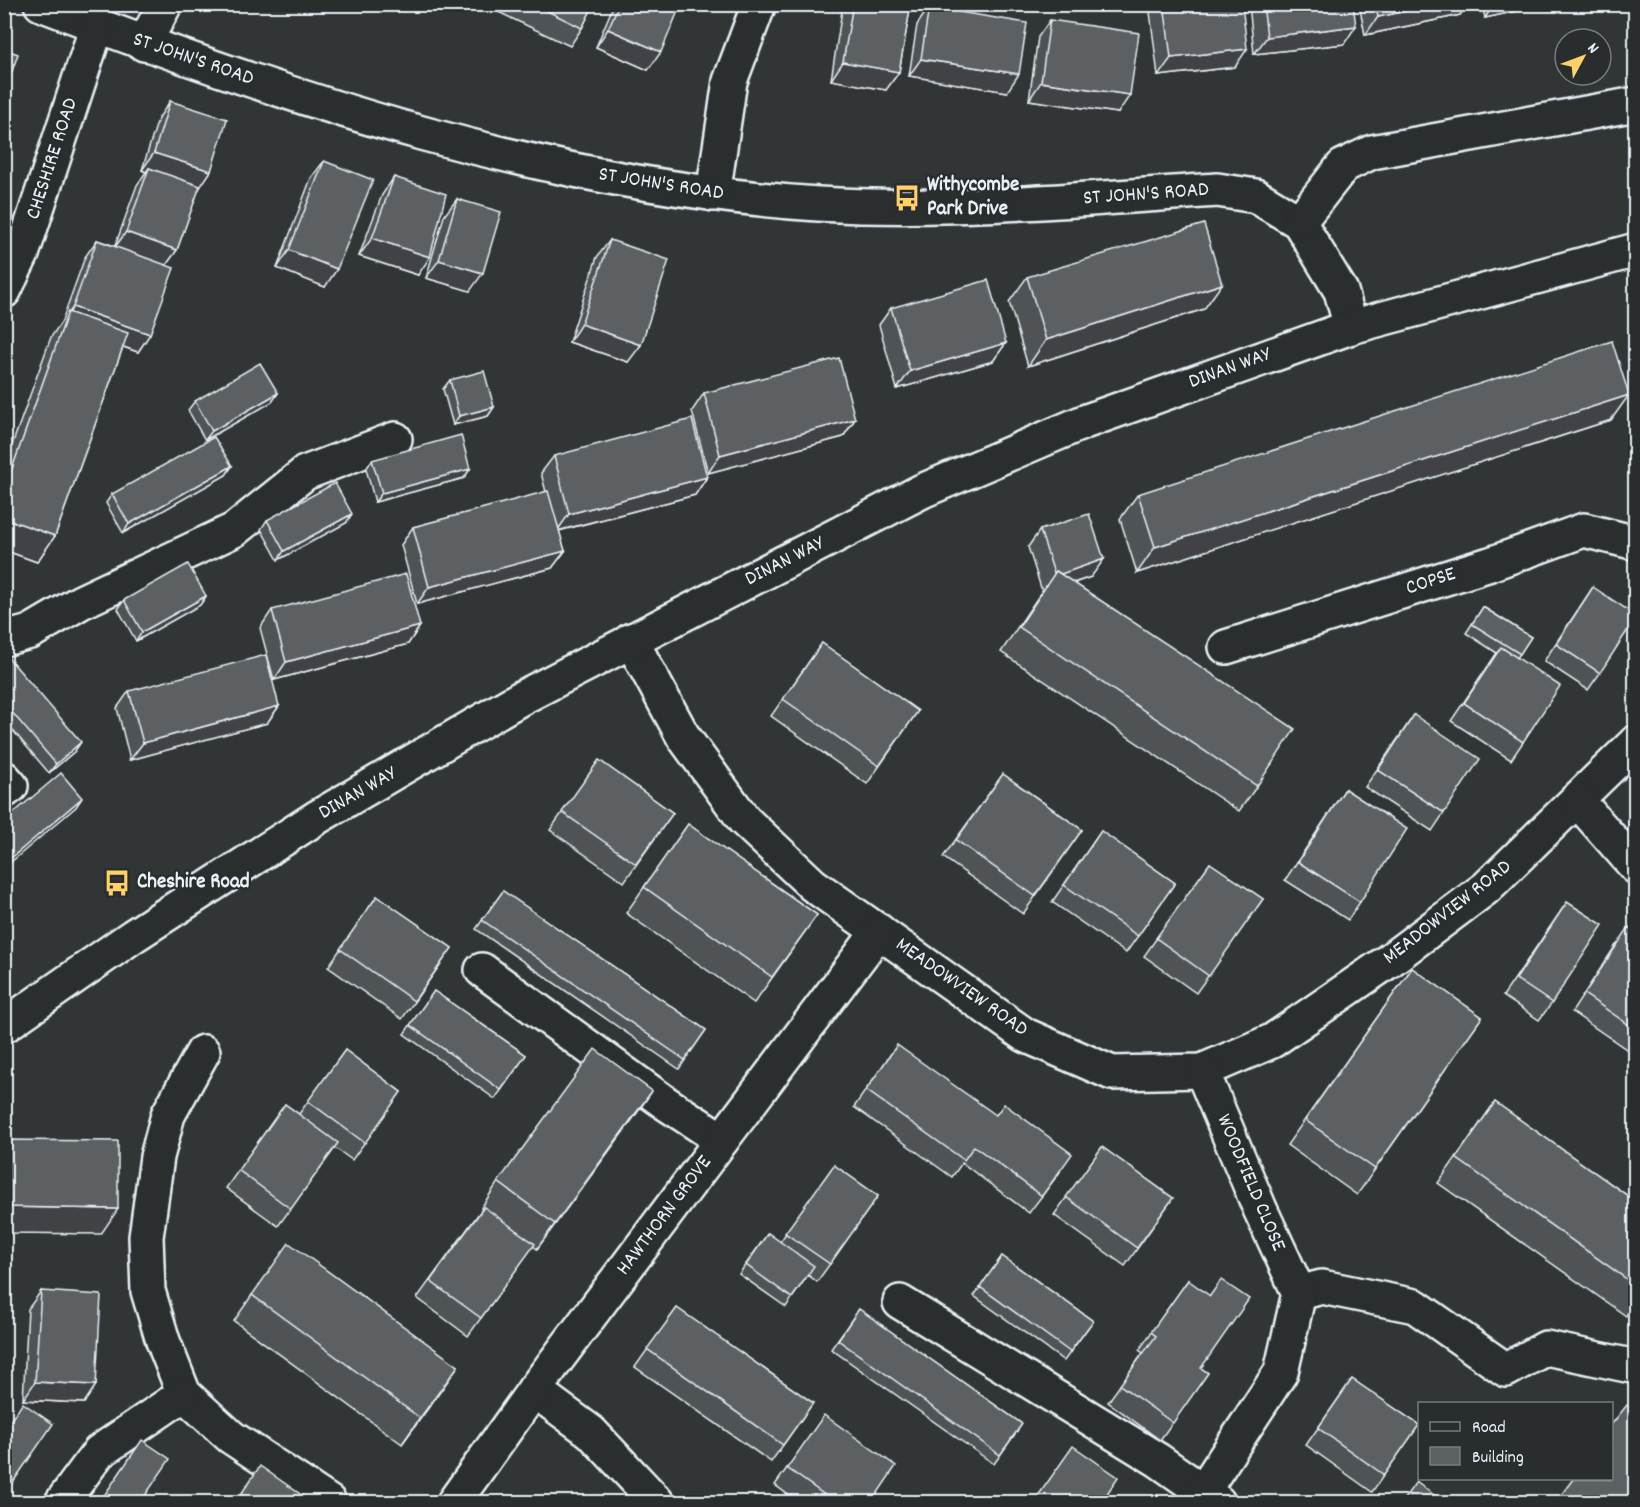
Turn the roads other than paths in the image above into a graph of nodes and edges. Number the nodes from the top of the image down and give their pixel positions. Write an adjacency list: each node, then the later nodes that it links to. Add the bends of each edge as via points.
1 (41, 4): 4 (street, ST JOHN'S ROAD)
2 (165, 4): 5 (street)
3 (759, 4): 7 (street, via 730,81)
4 (97, 26): 5 (street, ST JOHN'S ROAD); 10 (street, CHESHIRE ROAD, via 22,254)
5 (144, 44): 7 (street, ST JOHN'S ROAD, via 420,135 559,169)
6 (1635, 104): 8 (street, via 1372,152 1343,166)
7 (713, 194): 8 (street, ST JOHN'S ROAD, via 820,204 965,206 1217,190 1256,196)
8 (1299, 222): 11 (street, ST JOHN'S ROAD, via 1341,291)
9 (1635, 250): 11 (street, DINAN WAY)
10 (4, 291)
11 (1351, 327): 15 (street, DINAN WAY, via 1084,422 922,492)
12 (395, 439): 14 (street, via 306,473 234,530 81,602 30,632)
13 (1635, 543): 16 (street, COPSE, via 1584,530 1490,564)
14 (4, 639)
15 (631, 640): 22 (street, MEADOWVIEW ROAD, via 683,736 744,820 813,885); 24 (street, DINAN WAY, via 521,698 316,818 133,936)
16 (1226, 647)
17 (1635, 742): 20 (street, MEADOWVIEW ROAD)
18 (4, 778): 19 (street, via 11,786)
19 (4, 791)
20 (1577, 800): 21 (street); 26 (street, MEADOWVIEW ROAD, via 1486,888 1390,960 1272,1041)
21 (1635, 867)
22 (879, 931): 26 (street, MEADOWVIEW ROAD, via 1025,1035 1112,1073); 27 (street, HAWTHORN GROVE)
23 (482, 970): 27 (street)
24 (4, 1026)
25 (203, 1052): 32 (street, via 168,1115 157,1157 146,1237 148,1291)
26 (1202, 1071): 28 (street, WOODFIELD CLOSE)
27 (722, 1140): 31 (street, HAWTHORN GROVE)
28 (1299, 1293): 30 (street, via 1322,1287 1415,1306 1506,1370 1546,1348); 33 (street, via 1281,1372)
29 (900, 1302): 33 (street, via 1158,1460)
30 (1635, 1367)
31 (534, 1390): 36 (street, HAWTHORN GROVE); 37 (street, via 591,1431)
32 (184, 1394): 34 (street, via 99,1452); 35 (street, via 231,1437)
33 (1206, 1499)
34 (62, 1503)
35 (328, 1503)
36 (454, 1503)
37 (657, 1503)

